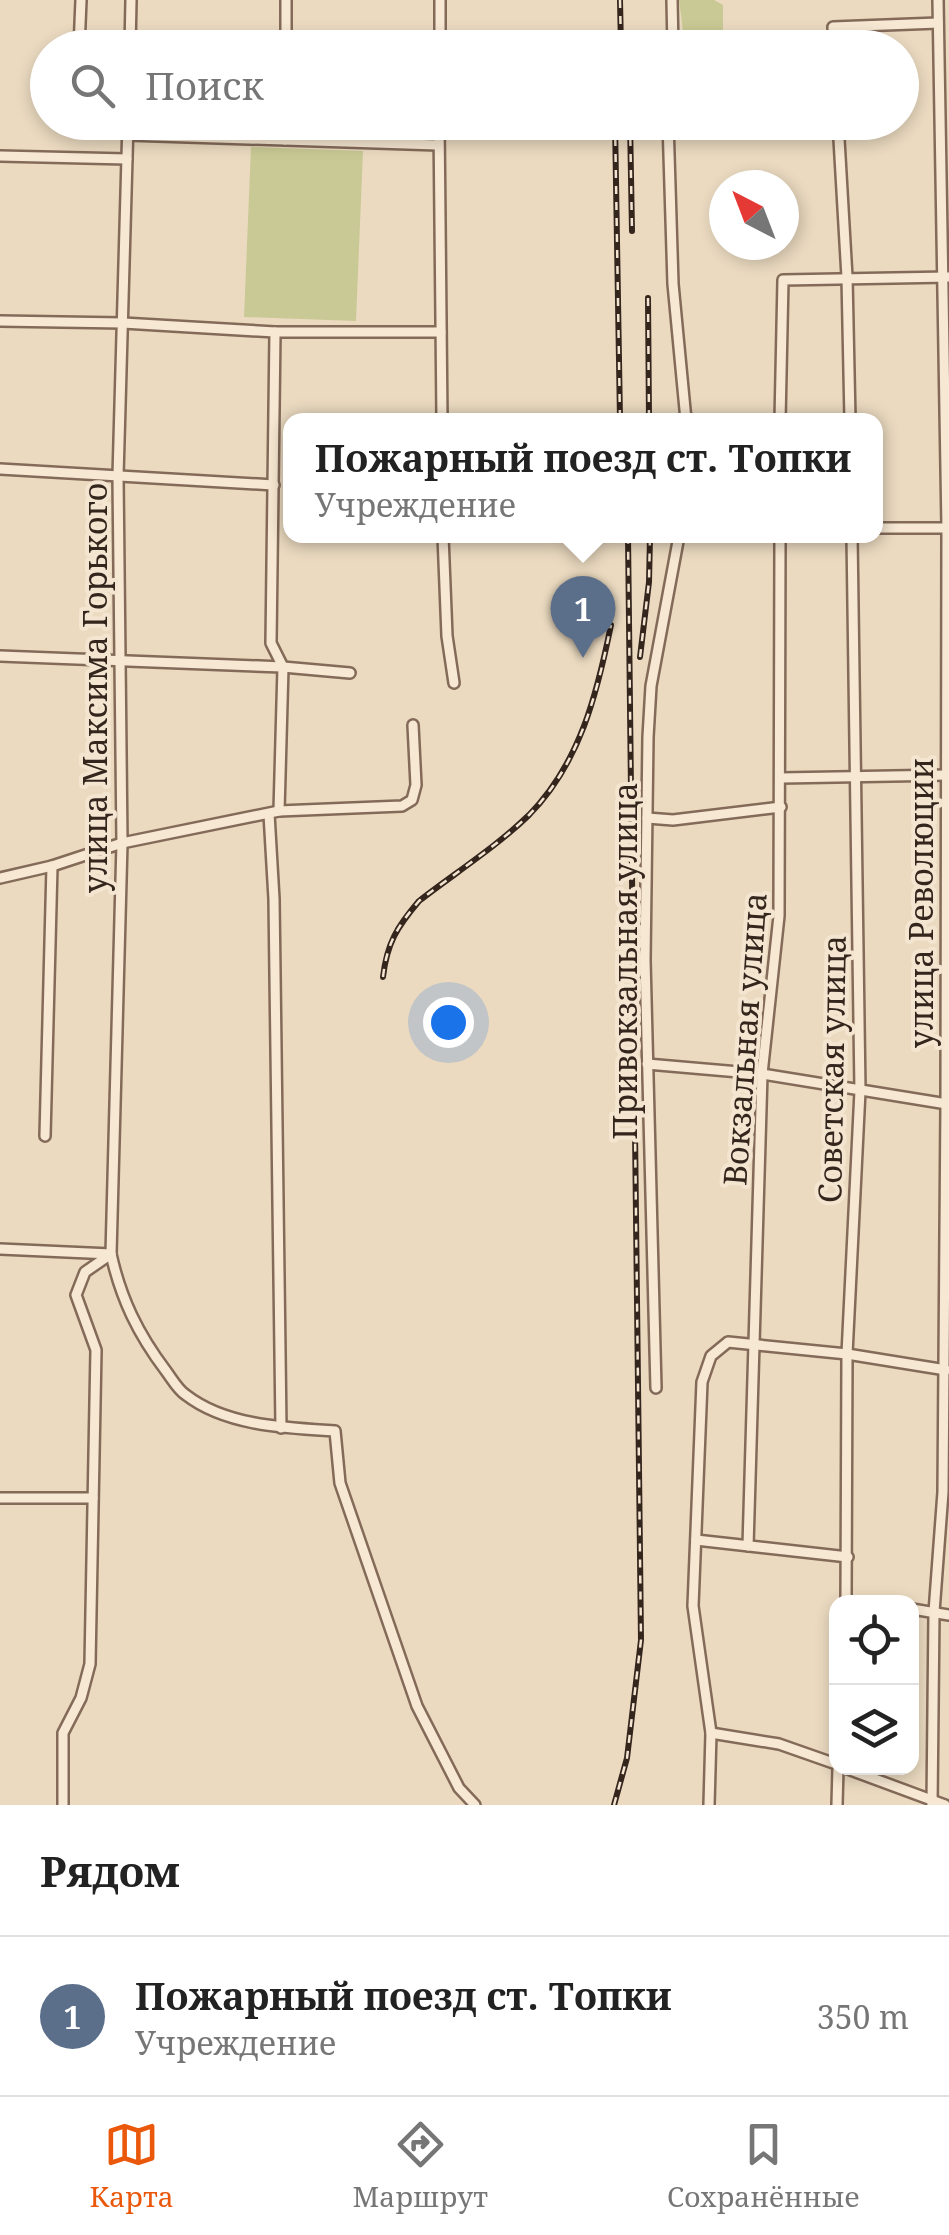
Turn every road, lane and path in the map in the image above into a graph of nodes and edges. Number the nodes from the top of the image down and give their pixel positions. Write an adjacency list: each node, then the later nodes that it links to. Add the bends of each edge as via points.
1 (82, 0): 8 (street)
2 (131, 0): 9 (street)
3 (286, 0): 10 (street)
4 (440, 0): 11 (street)
5 (672, 0): 12 (street)
6 (938, 0): 7 (street, улица Революции)
7 (938, 23): 13 (street); 23 (street, улица Революции)
8 (80, 30)
9 (130, 30)
10 (286, 30)
11 (440, 30)
12 (673, 30)
13 (832, 30)
14 (128, 140): 21 (street, улица Максима Горького)
15 (285, 140): 19 (street)
16 (438, 140): 19 (street)
17 (669, 140): 29 (street)
18 (839, 140): 22 (street)
19 (438, 145): 27 (street)
20 (0, 156): 21 (street)
21 (127, 160): 25 (street, улица Максима Горького)
22 (847, 277): 23 (street); 30 (street, via 783,280); 31 (street)
23 (945, 277): 36 (street, улица Революции)
24 (0, 321): 25 (street)
25 (123, 322): 26 (street); 33 (street, улица Максима Горького)
26 (275, 332): 27 (street); 34 (street)
27 (441, 332): 28 (street)
28 (442, 413)
29 (685, 413)
30 (780, 413)
31 (850, 413)
32 (0, 469): 33 (street)
33 (118, 476): 34 (street); 42 (street, улица Максима Горького)
34 (274, 485): 43 (street, via 271,643)
35 (883, 528): 36 (street)
36 (948, 528): 47 (street, улица Революции)
37 (443, 543): 45 (street)
38 (678, 543): 52 (street, Привокзальная улица, via 651,686)
39 (780, 543): 49 (street, Вокзальная улица)
40 (852, 543): 48 (street, Советская улица)
41 (0, 656): 42 (street)
42 (121, 662): 43 (street); 53 (street, улица Максима Горького)
43 (283, 667): 44 (street); 51 (street)
44 (350, 672)
45 (454, 683)
46 (414, 725): 51 (street, via 412,800 386,808)
47 (947, 775): 48 (street); 59 (street, улица Революции)
48 (857, 777): 49 (street); 58 (street, Советская улица)
49 (781, 778): 50 (street, Вокзальная улица)
50 (780, 807): 52 (street); 57 (street, Вокзальная улица, via 779,916)
51 (274, 813): 53 (street); 67 (street)
52 (647, 818): 56 (street, Привокзальная улица)
53 (122, 843): 54 (street); 62 (street, улица Максима Горького)
54 (52, 866): 55 (street); 60 (street)
55 (0, 878)
56 (647, 1064): 57 (street); 66 (street, Привокзальная улица)
57 (762, 1074): 58 (street); 63 (street, Вокзальная улица)
58 (860, 1091): 59 (street); 64 (street, Советская улица)
59 (947, 1104): 65 (street, улица Революции)
60 (45, 1136)
61 (0, 1250): 62 (street)
62 (110, 1254): 67 (street, улица Максима Горького, via 120,1295 184,1395 226,1415); 69 (street, via 85,1272 76,1295 96,1350)
63 (752, 1344): 64 (street); 70 (street, via 728,1342 711,1356 702,1382); 71 (street, Вокзальная улица)
64 (847, 1354): 65 (street); 72 (street, Советская улица)
65 (946, 1370): 75 (street, улица Революции)
66 (656, 1388)
67 (281, 1428): 83 (street, улица Максима Горького, via 335,1431 340,1483 417,1706 459,1788)
68 (0, 1498): 69 (street)
69 (92, 1498): 82 (street, via 90,1664 63,1733)
70 (696, 1540): 71 (street); 77 (street, via 694,1606)
71 (748, 1546): 72 (street)
72 (848, 1556): 73 (street, Советская улица)
73 (846, 1595)
74 (919, 1610): 75 (street)
75 (934, 1612): 76 (street); 81 (street, улица Революции)
76 (949, 1615)
77 (712, 1733): 78 (street, via 779,1744); 84 (street)
78 (829, 1762)
79 (839, 1775): 85 (street)
80 (863, 1775): 81 (street)
81 (932, 1802): 86 (street)
82 (63, 1805)
83 (475, 1805)
84 (709, 1805)
85 (837, 1805)
86 (945, 1805)

